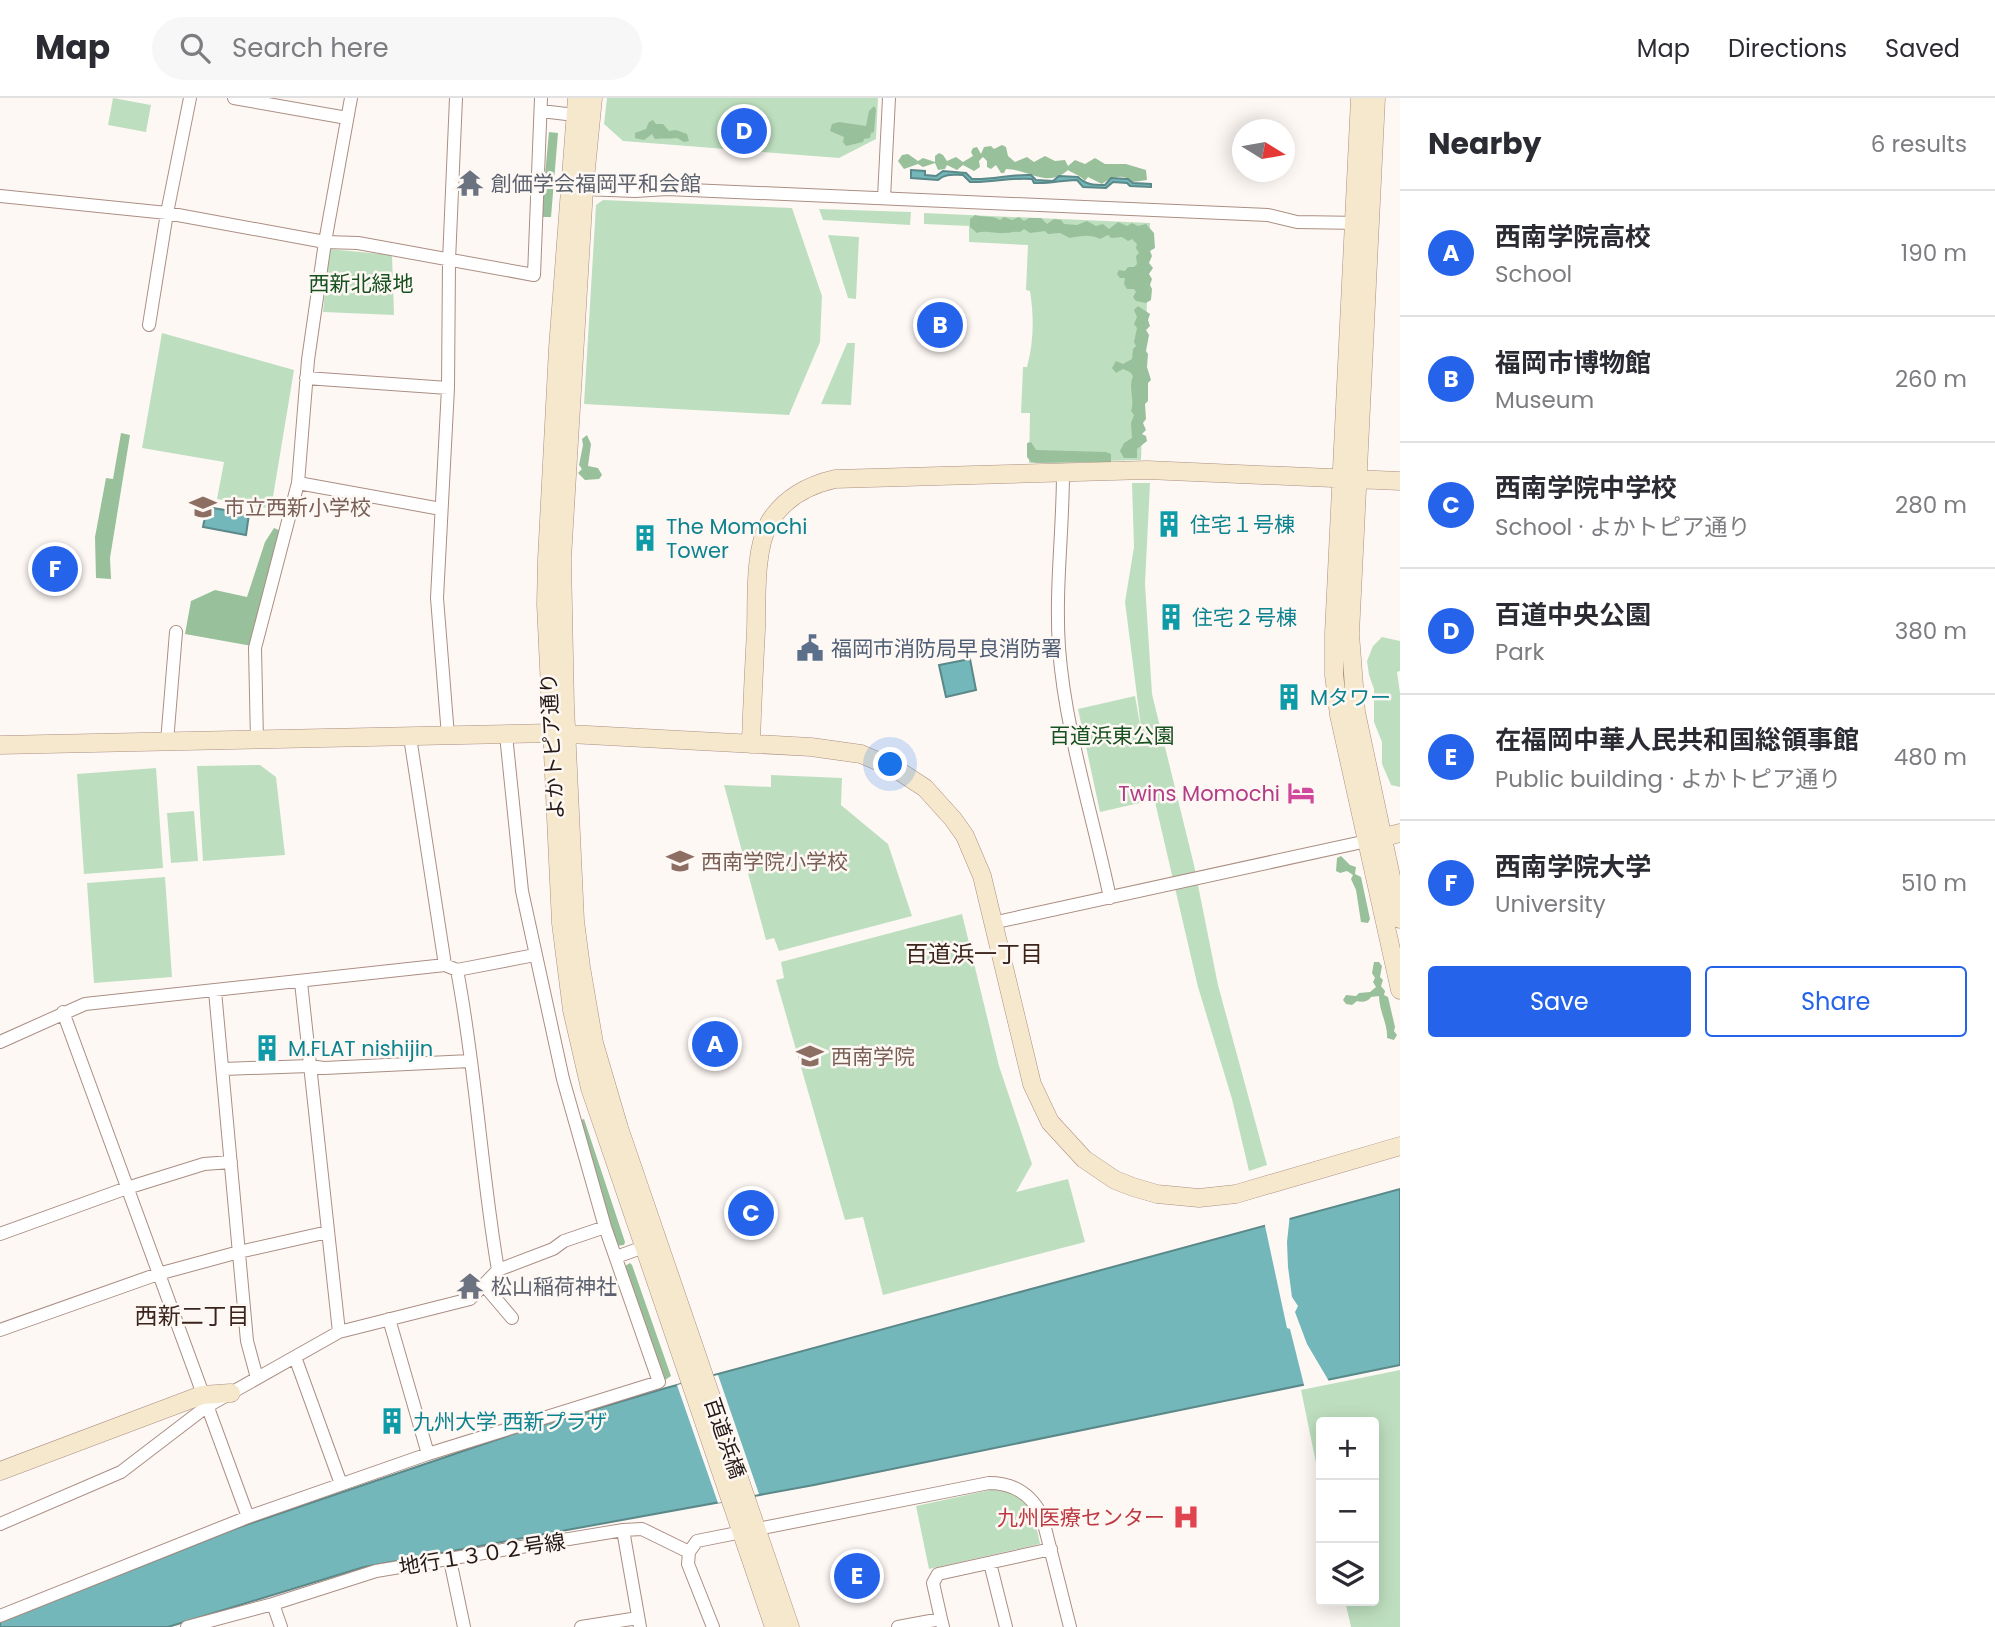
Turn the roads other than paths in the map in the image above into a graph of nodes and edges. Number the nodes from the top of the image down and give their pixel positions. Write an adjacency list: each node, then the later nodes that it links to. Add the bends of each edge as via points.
1 (190, 98): 15 (street)
2 (234, 98): 11 (street)
3 (351, 98): 11 (street)
4 (456, 98): 18 (street)
5 (593, 98): 12 (street, よかトピア通り)
6 (889, 98): 14 (street)
7 (1360, 98): 16 (street)
8 (1376, 98): 16 (street)
9 (541, 105): 10 (street); 18 (street, via 534,275)
10 (576, 107): 28 (street, よかトピア通り, via 546,604)
11 (347, 118): 17 (street)
12 (583, 189): 14 (street); 28 (street, よかトピア通り, via 563,522)
13 (0, 196): 15 (street)
14 (884, 198): 16 (street)
15 (167, 213): 17 (street); 19 (street)
16 (1362, 223): 23 (street)
17 (325, 242): 18 (street, via 358,243); 20 (street)
18 (449, 261): 21 (street)
19 (149, 325)
20 (306, 378): 21 (street); 25 (street)
21 (447, 388): 26 (street)
22 (1063, 472): 23 (street, via 1147,470); 34 (street, via 835,479 788,500 769,524 761,551); 38 (street, via 1059,650)
23 (1349, 478): 24 (street); 37 (street, via 1334,675 1339,715)
24 (1400, 481)
25 (298, 484): 26 (street); 32 (street, via 255,648)
26 (442, 509): 30 (street, via 437,597)
27 (176, 632): 33 (street)
28 (559, 733): 29 (street); 34 (street); 43 (street, よかトピア通り); 70 (street, よかトピア通り, via 575,921 594,1042)
29 (506, 735): 30 (street); 41 (street, via 522,891)
30 (449, 736): 31 (street)
31 (410, 737): 32 (street); 42 (street)
32 (257, 741): 33 (street)
33 (167, 742): 35 (street)
34 (751, 744): 40 (street, via 861,754 916,781 938,800 965,836 982,876)
35 (0, 745)
36 (1400, 833): 37 (street)
37 (1375, 839): 38 (street); 39 (street); 46 (street)
38 (1110, 898): 40 (street)
39 (1400, 919)
40 (992, 923): 53 (street, via 1028,1073 1043,1110 1070,1147 1115,1180 1157,1194 1213,1197)
41 (535, 955): 42 (street); 44 (street)
42 (451, 967): 45 (street); 50 (street, via 464,1008)
43 (565, 968): 44 (street); 59 (street, よかトピア通り, via 590,1088)
44 (541, 976): 56 (street, via 563,1079)
45 (301, 982): 47 (street); 51 (street)
46 (1400, 990)
47 (215, 991): 48 (street, via 85,1004); 52 (street)
48 (63, 1012): 49 (street); 55 (street)
49 (0, 1042)
50 (470, 1061): 51 (street); 62 (street)
51 (310, 1066): 52 (street); 57 (street)
52 (223, 1069): 54 (street)
53 (1400, 1146)
54 (231, 1162): 55 (street, via 204,1164); 60 (street)
55 (127, 1188): 58 (street); 63 (street)
56 (605, 1227): 61 (street); 62 (street)
57 (328, 1232): 60 (street); 68 (street)
58 (0, 1234)
59 (644, 1247): 61 (street); 70 (street, よかトピア通り)
60 (239, 1252): 63 (street); 71 (street, via 247,1341)
61 (616, 1257): 74 (street, via 659,1382)
62 (498, 1270): 64 (street)
63 (158, 1274): 67 (street); 73 (street)
64 (485, 1285): 65 (street); 66 (street, via 470,1299)
65 (512, 1318)
66 (388, 1319): 68 (street); 74 (street)
67 (0, 1330)
68 (339, 1332): 69 (street)
69 (295, 1357): 71 (street); 76 (street)
70 (695, 1374): 80 (street, 百道浜橋)
71 (257, 1378): 72 (street)
72 (231, 1393): 73 (street)
73 (204, 1401): 75 (street); 77 (street); 78 (street, via 121,1472)
74 (428, 1454): 76 (street)
75 (0, 1471)
76 (341, 1484): 77 (street)
77 (248, 1517): 86 (street)
78 (0, 1524)
79 (623, 1530): 82 (street, 地行１３０２号線, via 642,1529); 83 (street, 地行１３０２号線); 87 (street)
80 (750, 1532): 81 (street, via 999,1483 1032,1499); 82 (street, via 697,1541); 94 (street); 95 (street)
81 (1051, 1549): 84 (street); 98 (street)
82 (689, 1552): 93 (street, via 688,1564)
83 (450, 1560): 85 (street, 地行１３０２号線, via 376,1571); 91 (street)
84 (990, 1563): 88 (street, via 939,1574 933,1583); 97 (street)
85 (273, 1604): 89 (street, 地行１３０２号線); 90 (street)
86 (0, 1616)
87 (639, 1623): 92 (street)
88 (942, 1623): 96 (street)
89 (187, 1627)
90 (281, 1627)
91 (464, 1627)
92 (581, 1627)
93 (713, 1627)
94 (774, 1627)
95 (790, 1627)
96 (898, 1627)
97 (1006, 1627)
98 (1070, 1627)

